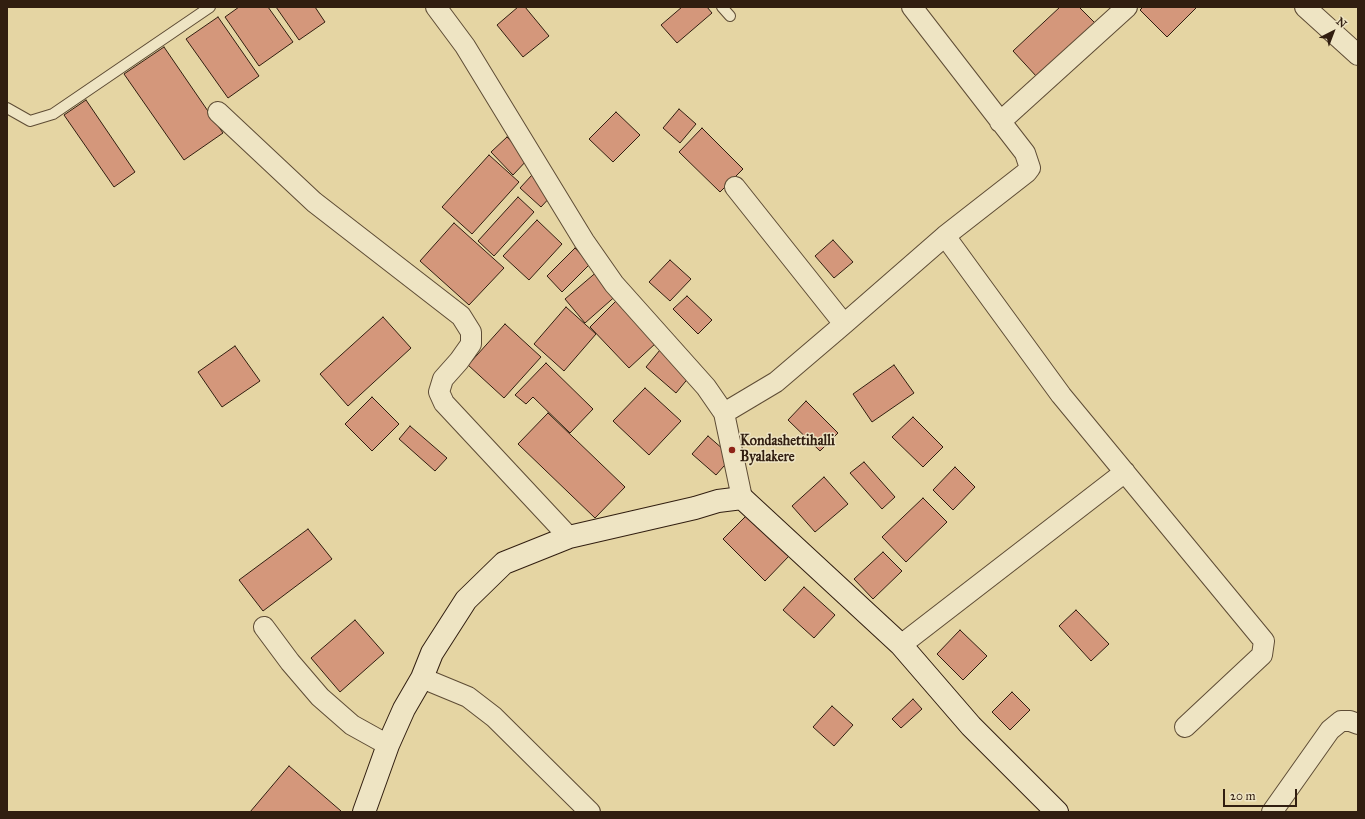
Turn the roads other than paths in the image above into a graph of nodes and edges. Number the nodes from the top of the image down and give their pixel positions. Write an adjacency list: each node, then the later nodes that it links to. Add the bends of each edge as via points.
1 (210, 7): 9 (lane, via 53,114 30,121)
2 (436, 7): 15 (street, via 465,46 584,241 614,284 706,387)
3 (722, 7): 7 (lane)
4 (912, 7): 11 (street)
5 (1127, 7): 11 (street)
6 (1305, 7): 8 (street)
7 (730, 16)
8 (1358, 55)
9 (7, 108)
10 (218, 112): 18 (street, via 314,202 460,316 472,332 471,344 443,379 439,392 444,403)
11 (1000, 122): 13 (street, via 1025,153 1030,168)
12 (735, 187): 14 (street)
13 (946, 236): 14 (street); 16 (street, via 1061,395)
14 (844, 324): 15 (street, via 776,382)
15 (724, 413): 17 (street)
16 (1125, 472): 20 (street); 23 (street, via 1264,641 1262,655)
17 (742, 498): 18 (street, via 718,501); 20 (street)
18 (569, 537): 21 (street, via 504,563 466,600 432,653)
19 (264, 627): 24 (street, via 320,696 352,725)
20 (901, 645): 27 (street, via 971,726)
21 (422, 678): 24 (street, via 404,709); 26 (street, via 468,697 494,717)
22 (1358, 724): 28 (street, via 1341,721 1330,730)
23 (1185, 727)
24 (388, 745): 25 (street)
25 (364, 812)
26 (590, 812)
27 (1057, 812)
28 (1272, 812)

